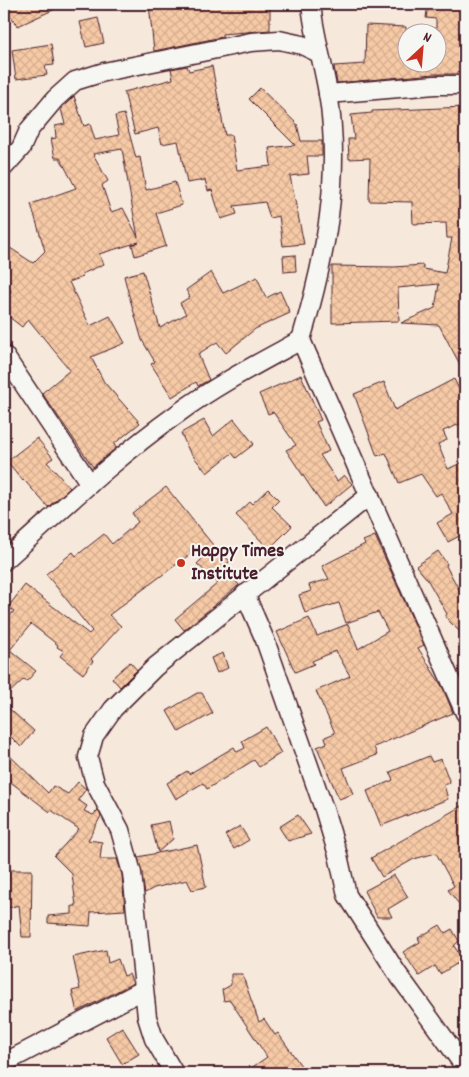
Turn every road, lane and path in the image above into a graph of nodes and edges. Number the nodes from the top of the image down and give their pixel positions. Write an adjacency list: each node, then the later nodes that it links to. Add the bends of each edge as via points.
1 (310, 4): 2 (street)
2 (319, 53): 4 (street); 5 (street, via 279,40 251,42 104,72 75,81 29,130 21,148)
3 (465, 85): 4 (street)
4 (328, 94): 6 (street, via 334,178 329,227)
5 (4, 166)
6 (301, 340): 8 (street, via 230,379 176,414); 9 (street)
7 (4, 354): 8 (street)
8 (90, 484): 10 (street)
9 (370, 495): 11 (street); 12 (street)
10 (4, 561)
11 (245, 594): 13 (street, via 155,667 113,709 94,736 88,757 95,783 120,830 132,873); 15 (street, via 265,640 324,809 347,895 396,973)
12 (465, 713)
13 (143, 990): 14 (street); 16 (street, via 146,1017 154,1039)
14 (4, 1063)
15 (465, 1067)
16 (174, 1073)

